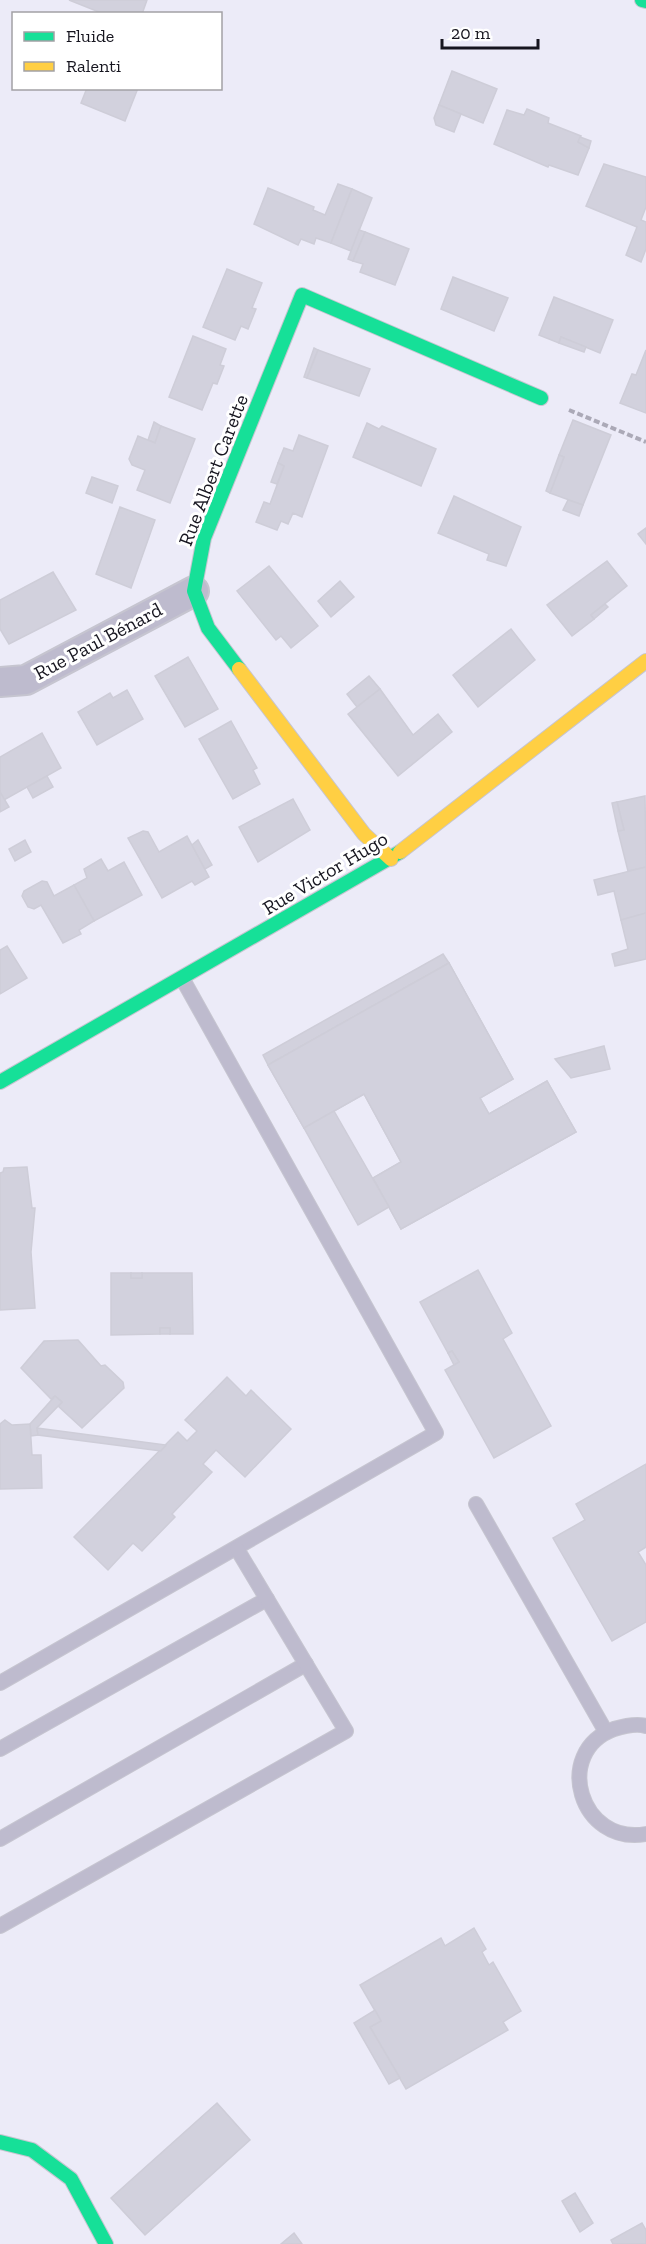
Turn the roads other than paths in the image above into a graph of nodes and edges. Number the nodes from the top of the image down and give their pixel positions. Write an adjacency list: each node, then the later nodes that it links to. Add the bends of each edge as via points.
1 (542, 398): 2 (street, Rue Albert Carette, via 302,295 204,538)
2 (194, 591): 4 (street, Rue Paul Bénard, via 26,680); 5 (street, via 208,628 364,834)
3 (646, 661): 5 (street, Rue Victor Hugo)
4 (0, 682)
5 (391, 859): 6 (street, Rue Victor Hugo)
6 (182, 978): 7 (street, Rue Victor Hugo); 9 (lane, via 436,1433)
7 (0, 1082)
8 (476, 1504): 14 (lane)
9 (237, 1549): 10 (lane); 12 (lane)
10 (267, 1599): 11 (lane); 15 (lane)
11 (306, 1664): 17 (lane); 18 (lane, via 346,1731)
12 (0, 1683)
13 (646, 1726): 14 (lane, via 623,1726)
14 (606, 1732): 16 (lane, via 592,1744 583,1760 581,1796 602,1825 618,1833)
15 (0, 1749)
16 (646, 1834)
17 (0, 1839)
18 (0, 1926)
19 (0, 2142): 20 (street, via 32,2150 71,2180)
20 (106, 2244)

